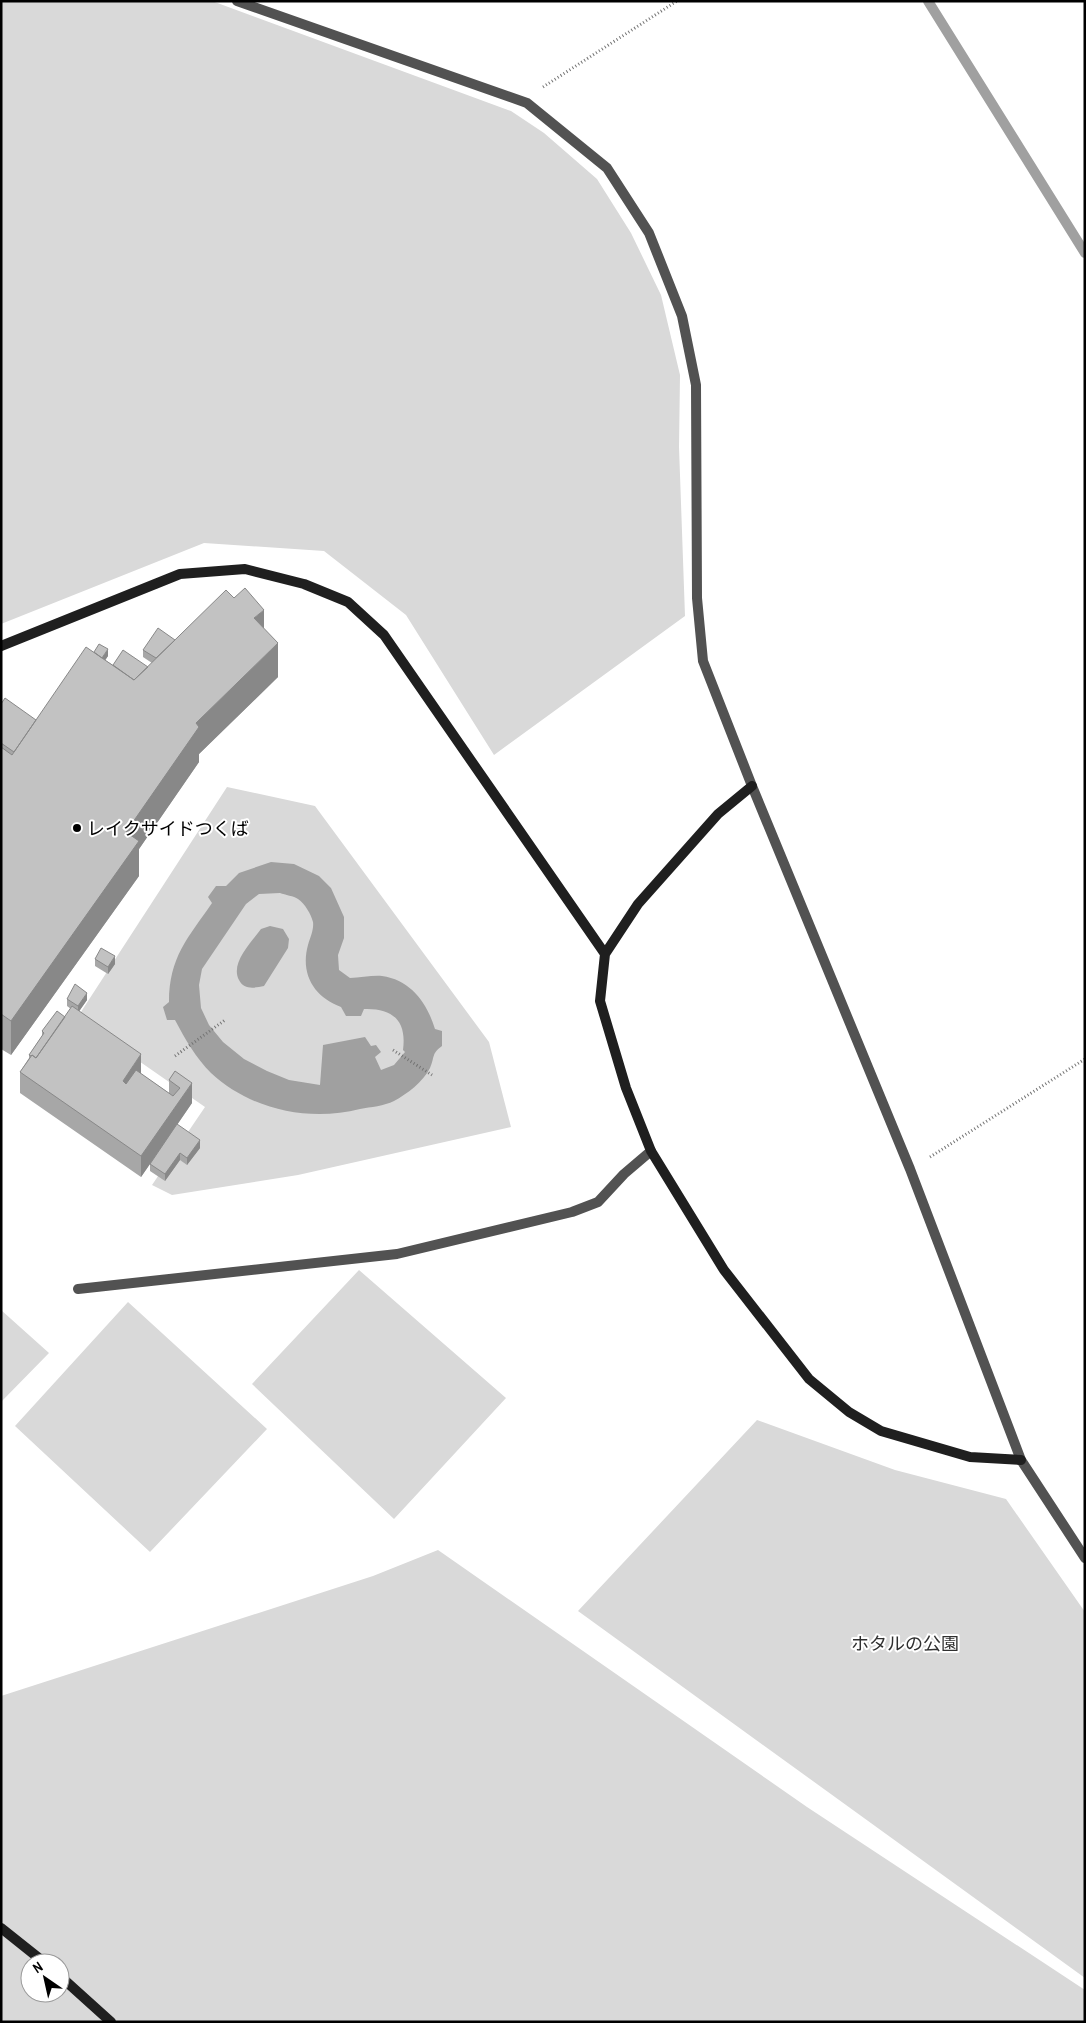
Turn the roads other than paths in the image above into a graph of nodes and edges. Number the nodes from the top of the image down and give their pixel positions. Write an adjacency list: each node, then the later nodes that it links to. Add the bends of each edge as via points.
1 (237, 1): 3 (street, via 527,103 607,168 649,233 682,316 696,385 697,598 704,661)
2 (1, 646): 4 (street, via 180,574 245,569 304,584 348,602 384,635)
3 (752, 786): 4 (street, via 718,814 638,904); 7 (street, via 910,1169)
4 (605, 954): 5 (street, via 600,1001 626,1088)
5 (651, 1151): 6 (street, via 598,1202 572,1212 398,1254); 7 (street, via 724,1270 809,1379 849,1412 881,1431 970,1457)
6 (78, 1288)
7 (1021, 1460): 8 (street)
8 (1085, 1558)
9 (1, 1928): 10 (street)
10 (32, 1953)
11 (70, 1985): 12 (street)
12 (111, 2022)

